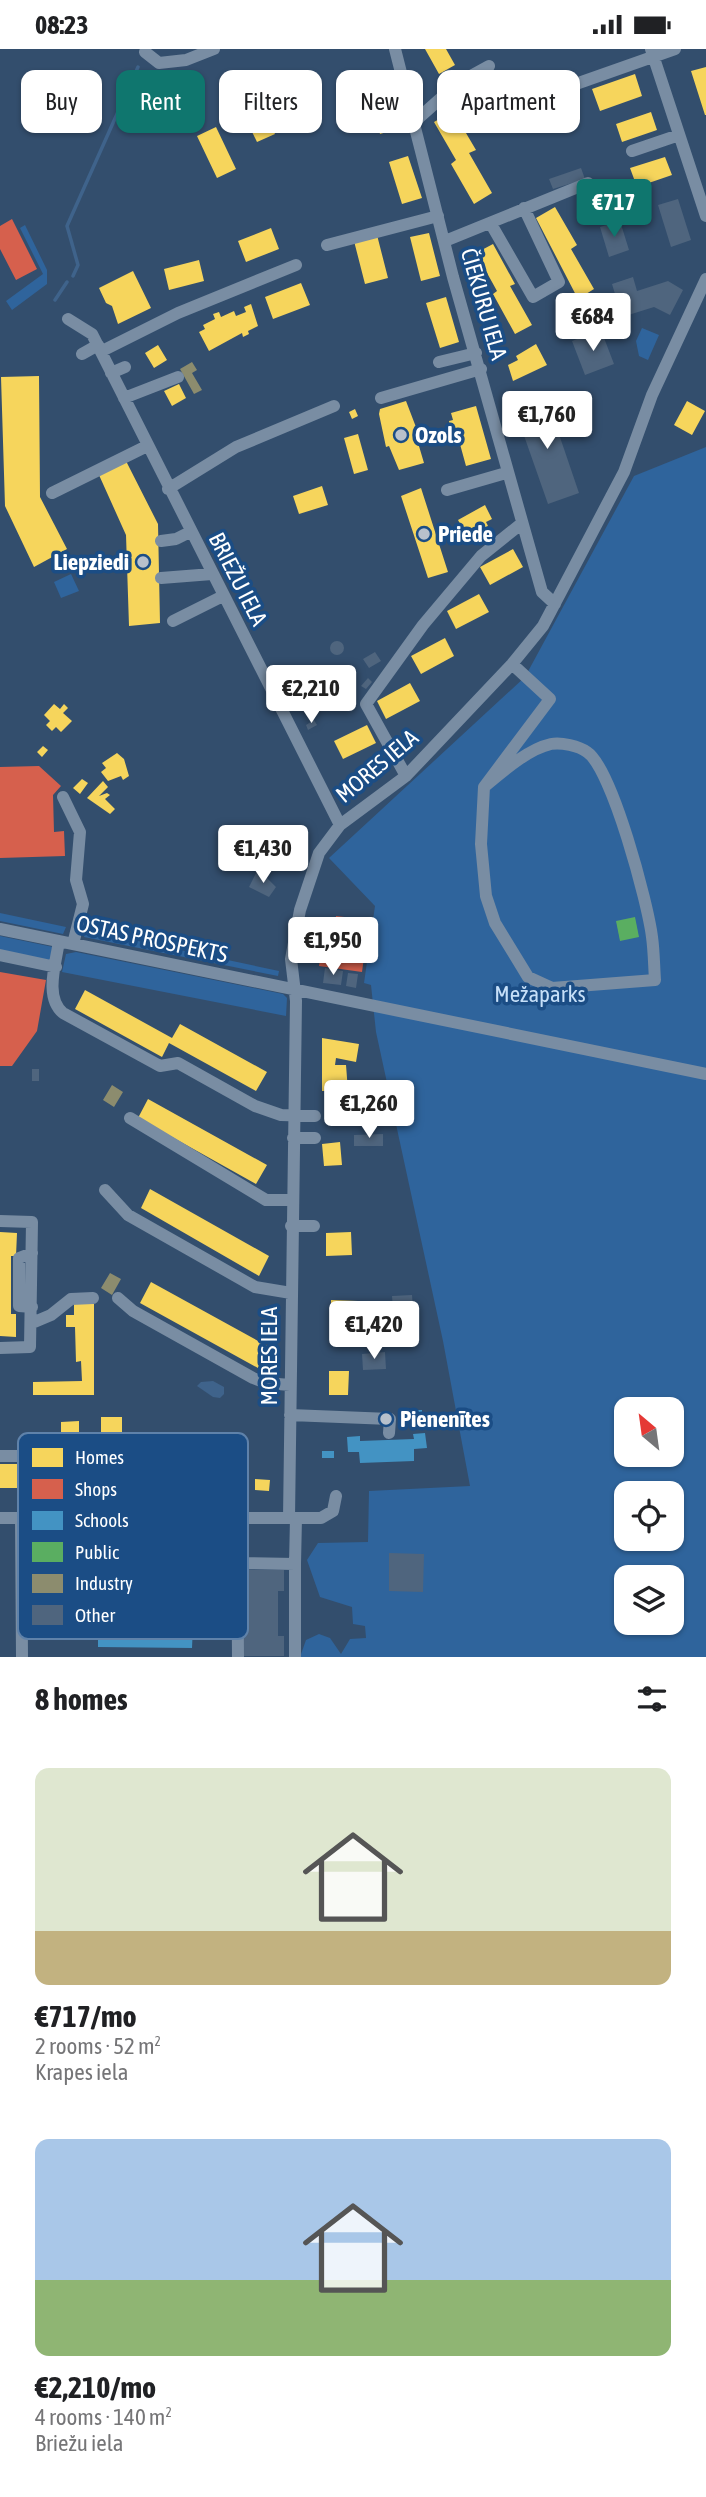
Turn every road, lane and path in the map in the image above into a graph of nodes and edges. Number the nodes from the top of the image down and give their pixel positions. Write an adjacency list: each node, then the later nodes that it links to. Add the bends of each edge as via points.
1 (214, 49): 4 (street, via 186,60 159,62)
2 (395, 49): 7 (street, ČIEKURU IELA)
3 (675, 49): 5 (street)
4 (145, 52)
5 (653, 53): 8 (street); 11 (street)
6 (489, 66): 9 (street, via 458,83)
7 (400, 70)
8 (580, 82)
9 (423, 114)
10 (416, 133): 15 (street, ČIEKURU IELA)
11 (679, 135): 12 (street); 16 (street)
12 (632, 151)
13 (588, 183): 14 (street)
14 (524, 208): 17 (street); 17 (street, via 559,282 533,297)
15 (438, 216): 18 (street, ČIEKURU IELA); 19 (street)
16 (706, 216)
17 (491, 224): 18 (street)
18 (444, 241): 25 (street, ČIEKURU IELA)
19 (327, 245)
20 (296, 265): 23 (street)
21 (706, 279): 45 (street, MORES IELA, via 652,395 624,473)
22 (68, 319): 23 (street, BRIEŽU IELA, via 87,329)
23 (100, 348): 24 (street); 29 (street, BRIEŽU IELA)
24 (82, 353)
25 (476, 353): 26 (street); 28 (street, ČIEKURU IELA)
26 (439, 362)
27 (125, 367): 29 (street)
28 (481, 369): 32 (street); 35 (street, ČIEKURU IELA)
29 (111, 373): 31 (street, BRIEŽU IELA)
30 (178, 377): 31 (street)
31 (124, 398): 34 (street, BRIEŽU IELA)
32 (382, 398)
33 (334, 406): 36 (street, via 236,447)
34 (148, 446): 36 (street, BRIEŽU IELA); 38 (street)
35 (506, 473): 37 (street); 39 (street, ČIEKURU IELA)
36 (168, 489): 40 (street, BRIEŽU IELA)
37 (447, 490)
38 (52, 493)
39 (522, 524): 45 (street, ČIEKURU IELA, via 542,592); 48 (street, via 481,556 423,625 366,705)
40 (190, 532): 41 (street); 42 (street, BRIEŽU IELA)
41 (161, 541)
42 (212, 574): 43 (street); 44 (street, BRIEŽU IELA)
43 (162, 578)
44 (223, 596): 46 (street); 51 (street, BRIEŽU IELA)
45 (555, 604): 47 (street, MORES IELA)
46 (173, 621)
47 (512, 664): 48 (street, MORES IELA); 49 (street, via 550,699)
48 (406, 776): 51 (street, MORES IELA)
49 (484, 787): 49 (street, via 551,744 588,752 603,770 636,869 652,936 655,980 552,988 528,977 495,923 486,896 481,843)
50 (63, 797): 54 (street, via 80,832 76,880 83,904)
51 (340, 824): 57 (street, MORES IELA, via 319,853 300,910 291,959)
52 (0, 929): 53 (street, OSTAS PROSPEKTS)
53 (59, 941): 54 (street, OSTAS PROSPEKTS); 56 (street)
54 (73, 944): 57 (street, OSTAS PROSPEKTS)
55 (0, 955): 56 (street)
56 (56, 967): 59 (street, via 52,994 54,1006 62,1013 160,1066 178,1063 255,1106)
57 (294, 990): 58 (street, OSTAS PROSPEKTS); 59 (street, MORES IELA)
58 (706, 1074)
59 (293, 1116): 60 (street); 62 (street, MORES IELA)
60 (314, 1116)
61 (130, 1118): 65 (street, via 266,1200)
62 (293, 1138): 63 (street); 65 (street, MORES IELA)
63 (314, 1138)
64 (105, 1190): 69 (street, via 128,1215 255,1287)
65 (291, 1200): 67 (street, MORES IELA)
66 (0, 1221): 72 (street, via 32,1221)
67 (291, 1226): 68 (street); 69 (street, MORES IELA)
68 (314, 1226)
69 (290, 1293): 74 (street, MORES IELA)
70 (93, 1298): 72 (street, via 71,1299)
71 (117, 1298): 74 (street, via 253,1378)
72 (32, 1323): 73 (street, via 30,1347)
73 (0, 1348)
74 (290, 1385): 75 (street, MORES IELA)
75 (290, 1415): 76 (street, via 390,1419); 82 (street, MORES IELA)
76 (389, 1433)
77 (0, 1456): 78 (street)
78 (18, 1456)
79 (336, 1496): 82 (street, via 329,1515)
80 (0, 1518): 81 (street)
81 (18, 1518)
82 (293, 1518): 83 (street); 85 (street, MORES IELA)
83 (248, 1519)
84 (248, 1563): 85 (street)
85 (295, 1564): 90 (street, MORES IELA)
86 (22, 1639): 88 (street)
87 (238, 1639): 89 (street)
88 (22, 1657)
89 (238, 1657)
90 (295, 1657)

